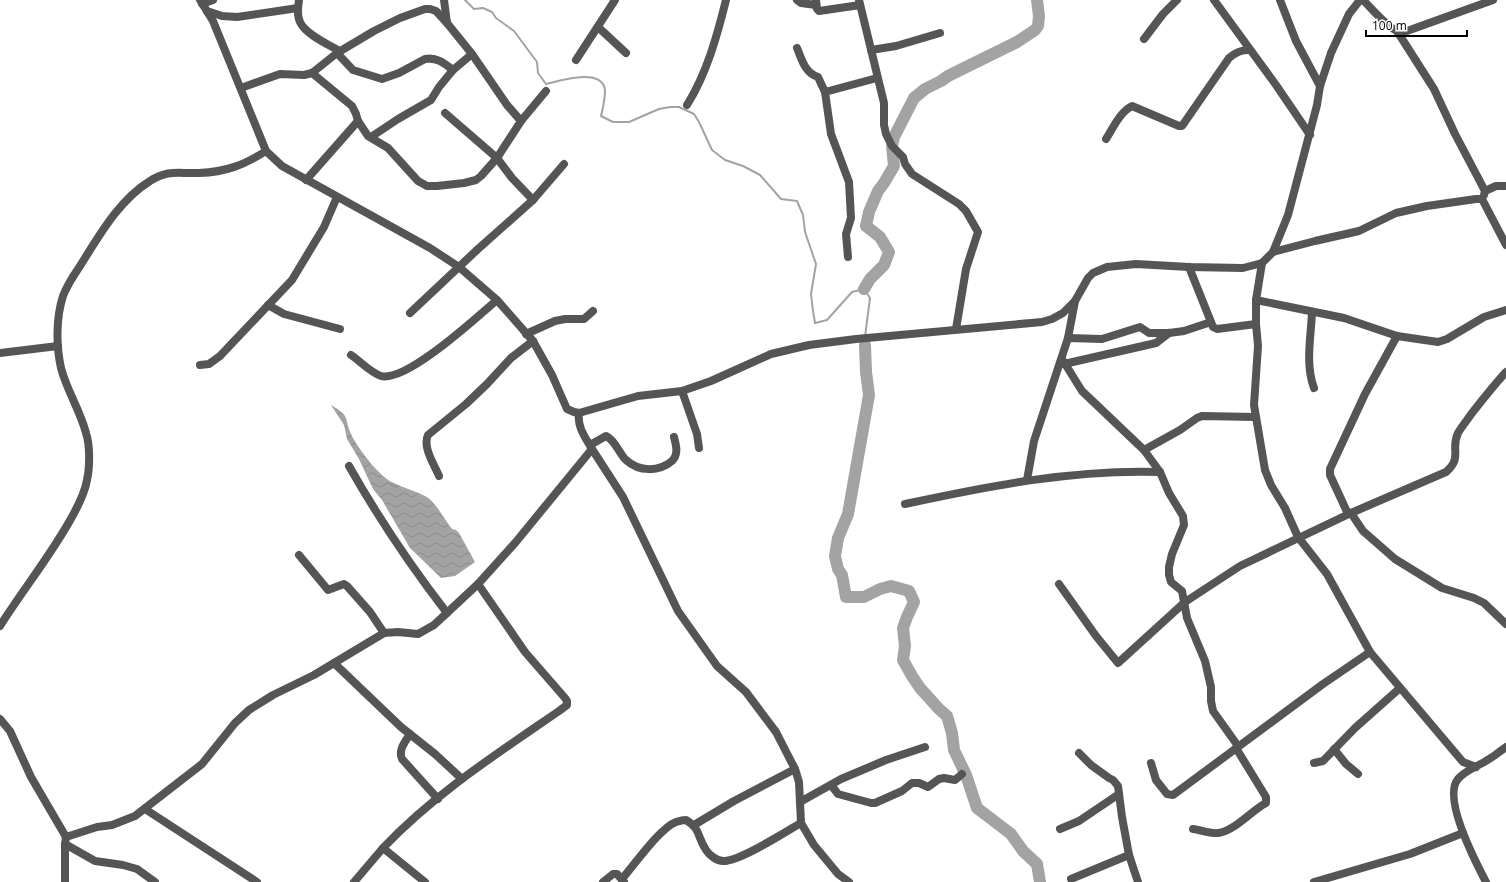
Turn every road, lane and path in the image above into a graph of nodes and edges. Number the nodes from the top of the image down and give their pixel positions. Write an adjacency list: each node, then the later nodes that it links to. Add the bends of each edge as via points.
1 (213, 0): 14 (street)
2 (444, 0): 15 (street)
3 (616, 0): 16 (street)
4 (726, 0): 34 (street, via 714,47 695,92)
5 (797, 0): 11 (street, via 800,3)
6 (1177, 0): 19 (street)
7 (1214, 0): 22 (street)
8 (1280, 0): 30 (street, via 1296,41)
9 (1361, 0): 17 (street); 30 (street, via 1349,14 1331,53)
10 (1493, 0): 17 (street, via 1407,31)
11 (816, 3): 12 (street, via 820,11)
12 (860, 3): 21 (street)
13 (298, 4): 14 (street, via 237,17 222,16); 23 (street, via 299,20 307,30)
14 (203, 5): 31 (street, via 213,21)
15 (447, 23): 23 (street, via 436,11 425,9 400,18); 25 (street)
16 (598, 27): 24 (street); 26 (street)
17 (1397, 31): 46 (street, via 1434,89)
18 (940, 33): 21 (street)
19 (1144, 39)
20 (797, 48): 33 (street, via 808,71 818,77)
21 (872, 50): 29 (street)
22 (1249, 50): 38 (street); 40 (street, via 1236,52 1229,58 1182,126 1132,106 1122,114)
23 (338, 52): 27 (street, via 353,70 382,79 430,58 437,59); 28 (street)
24 (626, 52)
25 (472, 54): 27 (street); 36 (street)
26 (576, 60)
27 (453, 70): 39 (street, via 431,100)
28 (312, 73): 31 (street, via 280,74); 37 (street, via 352,106)
29 (877, 78): 33 (street); 66 (street, via 884,103 884,125 892,146 903,157 912,174 966,211 978,232 966,270)
30 (1320, 86): 38 (street)
31 (241, 88): 41 (street)
32 (546, 91): 36 (street)
33 (825, 92): 51 (street, via 831,134 849,182 851,218 846,234)
34 (687, 104)
35 (445, 113): 42 (street)
36 (521, 121): 42 (street)
37 (358, 122): 39 (street); 44 (street)
38 (1310, 134): 50 (street, via 1288,215)
39 (371, 137): 42 (street, via 388,148 418,181 427,186 476,180)
40 (1106, 139)
41 (266, 151): 44 (street, via 282,166); 72 (street, via 251,161 219,172 164,174 133,194 115,214 71,279 61,306)
42 (496, 158): 48 (street)
43 (564, 164): 48 (street)
44 (306, 180): 47 (street)
45 (1506, 186): 46 (street, via 1496,186)
46 (1483, 195): 49 (street); 50 (street, via 1396,213 1359,231)
47 (338, 197): 53 (street); 58 (street, via 296,275)
48 (533, 200): 53 (street)
49 (1506, 245)
50 (1273, 252): 52 (street)
51 (848, 257)
52 (1262, 263): 54 (street, via 1243,268); 56 (street)
53 (459, 267): 55 (street); 62 (street)
54 (1189, 267): 57 (street, via 1136,264 1107,267 1088,278); 63 (street)
55 (497, 300): 68 (street); 74 (street, via 418,363 393,376 380,376)
56 (1256, 300): 61 (street); 64 (street)
57 (1075, 301): 66 (street, via 1062,313 1042,322); 70 (street)
58 (268, 305): 65 (street, via 284,314); 76 (street, via 220,356 209,364)
59 (593, 310): 68 (street, via 584,319 555,321)
60 (1506, 310): 69 (street, via 1484,317 1438,342)
61 (1312, 312): 69 (street, via 1344,318); 78 (street, via 1309,369)
62 (410, 313)
63 (1211, 322): 64 (street, via 1217,329); 67 (street)
64 (1256, 324): 81 (street, via 1258,346)
65 (340, 329)
66 (956, 329): 79 (street, via 809,345 771,354)
67 (1169, 333): 70 (street, via 1149,333 1140,327 1102,339); 75 (street, via 1150,345)
68 (526, 334): 71 (street)
69 (1397, 336): 91 (street, via 1364,394 1330,469 1330,475)
70 (1068, 338): 75 (street)
71 (533, 341): 80 (street, via 567,409); 88 (street, via 511,358 466,404 428,435 428,450)
72 (58, 346): 73 (street); 99 (street, via 66,385 86,433 89,461 87,481 65,530)
73 (0, 353)
74 (351, 355)
75 (1063, 362): 85 (street, via 1082,391); 89 (street, via 1034,441)
76 (200, 365)
77 (1506, 372): 91 (street, via 1458,433 1455,443 1456,460 1446,472)
78 (1314, 388)
79 (682, 391): 80 (street, via 638,396); 84 (street, via 697,434)
80 (578, 413): 83 (street, via 580,429)
81 (1255, 417): 85 (street, via 1202,416); 92 (street, via 1265,470)
82 (674, 437): 83 (street, via 677,450 673,460 664,466 647,470 629,462 606,436)
83 (591, 447): 94 (street, via 515,543); 115 (street, via 622,497 678,611 716,666 746,692 776,732)
84 (699, 448)
85 (1144, 450): 87 (street)
86 (350, 466): 97 (street, via 407,560)
87 (1160, 472): 89 (street, via 1105,472); 96 (street, via 1184,520 1169,571 1172,582 1182,592)
88 (439, 476)
89 (1027, 480): 90 (street)
90 (905, 504)
91 (1349, 513): 92 (street); 98 (street, via 1363,531 1395,559 1442,588 1484,603)
92 (1298, 537): 96 (street, via 1240,566); 101 (street, via 1327,574)
93 (299, 555): 100 (street, via 326,589 332,590 344,584 347,586)
94 (478, 584): 97 (street); 118 (street, via 567,705)
95 (1058, 584): 96 (street, via 1118,663)
96 (1185, 602): 107 (street, via 1187,618 1205,661 1213,710)
97 (446, 613): 100 (street, via 434,625 418,634)
98 (1506, 624)
99 (0, 626)
100 (384, 633): 102 (street)
101 (1370, 652): 103 (street); 107 (street)
102 (334, 663): 105 (street); 124 (street, via 249,710 235,723 202,764)
103 (1400, 688): 109 (street); 111 (street)
104 (0, 719): 130 (street, via 10,731 31,777)
105 (410, 734): 118 (street); 122 (street, via 401,748 400,756)
106 (925, 747): 120 (street, via 886,760)
107 (1237, 747): 112 (street, via 1170,796 1156,780); 128 (street, via 1266,797 1266,803 1238,824 1220,833)
108 (1506, 747): 114 (street)
109 (1334, 749): 113 (street, via 1323,761); 117 (street)
110 (1079, 753): 121 (street, via 1113,780 1118,786)
111 (1463, 762): 114 (street); 119 (street)
112 (1150, 763)
113 (1314, 763)
114 (1476, 767): 119 (street)
115 (795, 769): 123 (street, via 799,782); 126 (street)
116 (962, 774): 120 (street, via 955,780 939,779 928,787 919,782 912,783 902,791 871,803 841,796)
117 (1358, 774)
118 (462, 779): 122 (street)
119 (1457, 780): 129 (street, via 1454,789 1456,809)
120 (831, 785): 123 (street)
121 (1119, 794): 127 (street, via 1079,821); 132 (street)
122 (438, 799): 131 (street, via 399,831)
123 (800, 802): 125 (street)
124 (145, 809): 130 (street, via 125,820); 137 (street)
125 (801, 823): 126 (street, via 731,860 722,861 714,858 706,850); 141 (street, via 819,851 838,874)
126 (694, 825): 133 (street, via 686,820 677,821 669,826 656,837)
127 (1060, 829)
128 (1193, 829)
129 (1463, 833): 143 (street, via 1410,854); 144 (street)
130 (66, 841): 135 (street); 136 (street, via 95,861 137,869)
131 (383, 848): 138 (street); 139 (street)
132 (1129, 855): 134 (street); 142 (street)
133 (623, 880): 140 (street, via 618,874 613,874)
134 (1071, 880)
135 (65, 882)
136 (155, 882)
137 (257, 882)
138 (354, 882)
139 (425, 882)
140 (603, 882)
141 (849, 882)
142 (1138, 882)
143 (1314, 882)
144 (1486, 882)

